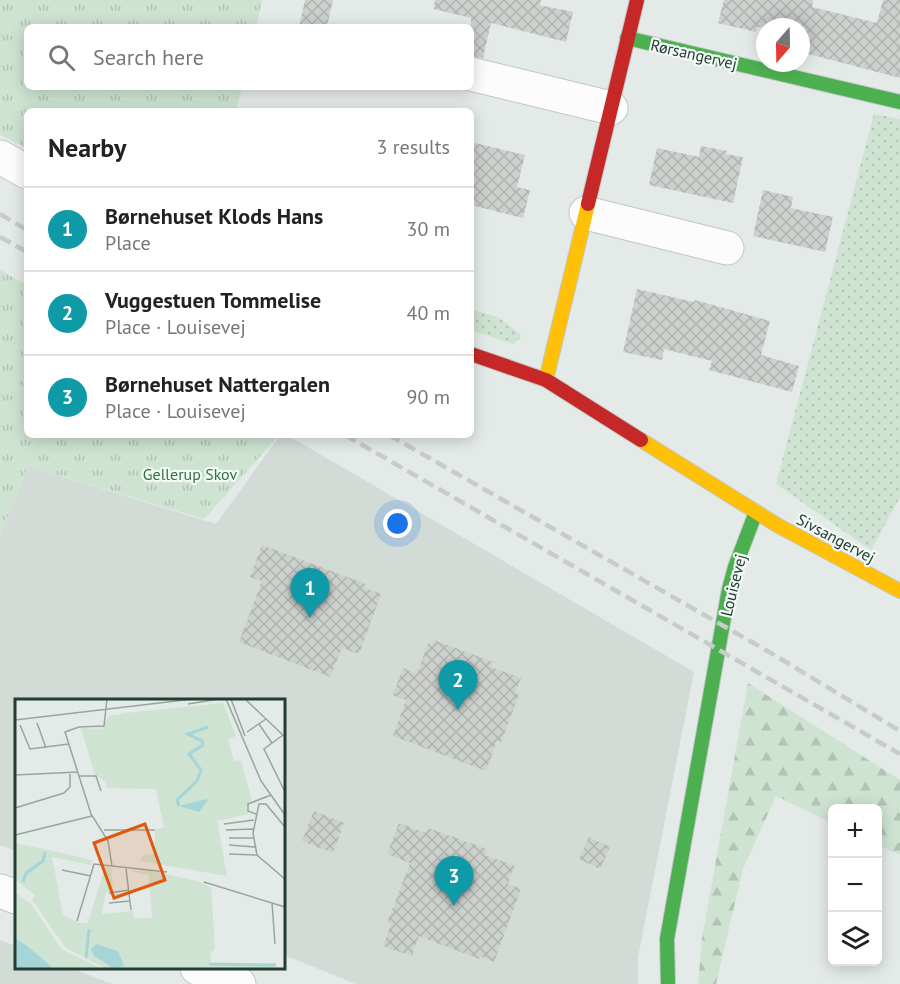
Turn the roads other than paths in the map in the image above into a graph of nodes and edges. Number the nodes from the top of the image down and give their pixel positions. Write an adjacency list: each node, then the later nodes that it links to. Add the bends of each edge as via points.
1 (637, 0): 2 (street, Rørsangervej)
2 (627, 38): 4 (street, Rørsangervej); 5 (street, Rørsangervej)
3 (474, 75): 5 (street)
4 (900, 102)
5 (611, 108): 8 (street, Rørsangervej)
6 (0, 157): 7 (street)
7 (24, 170)
8 (586, 213): 9 (street); 11 (street, Rørsangervej)
9 (727, 248)
10 (474, 355): 11 (street)
11 (546, 380): 12 (street)
12 (756, 512): 13 (street, Sivsangervej); 18 (street, Louisevej, via 729,589 667,939)
13 (900, 591)
14 (0, 891): 15 (street)
15 (15, 897)
16 (200, 969): 17 (street)
17 (239, 984)
18 (668, 984)

